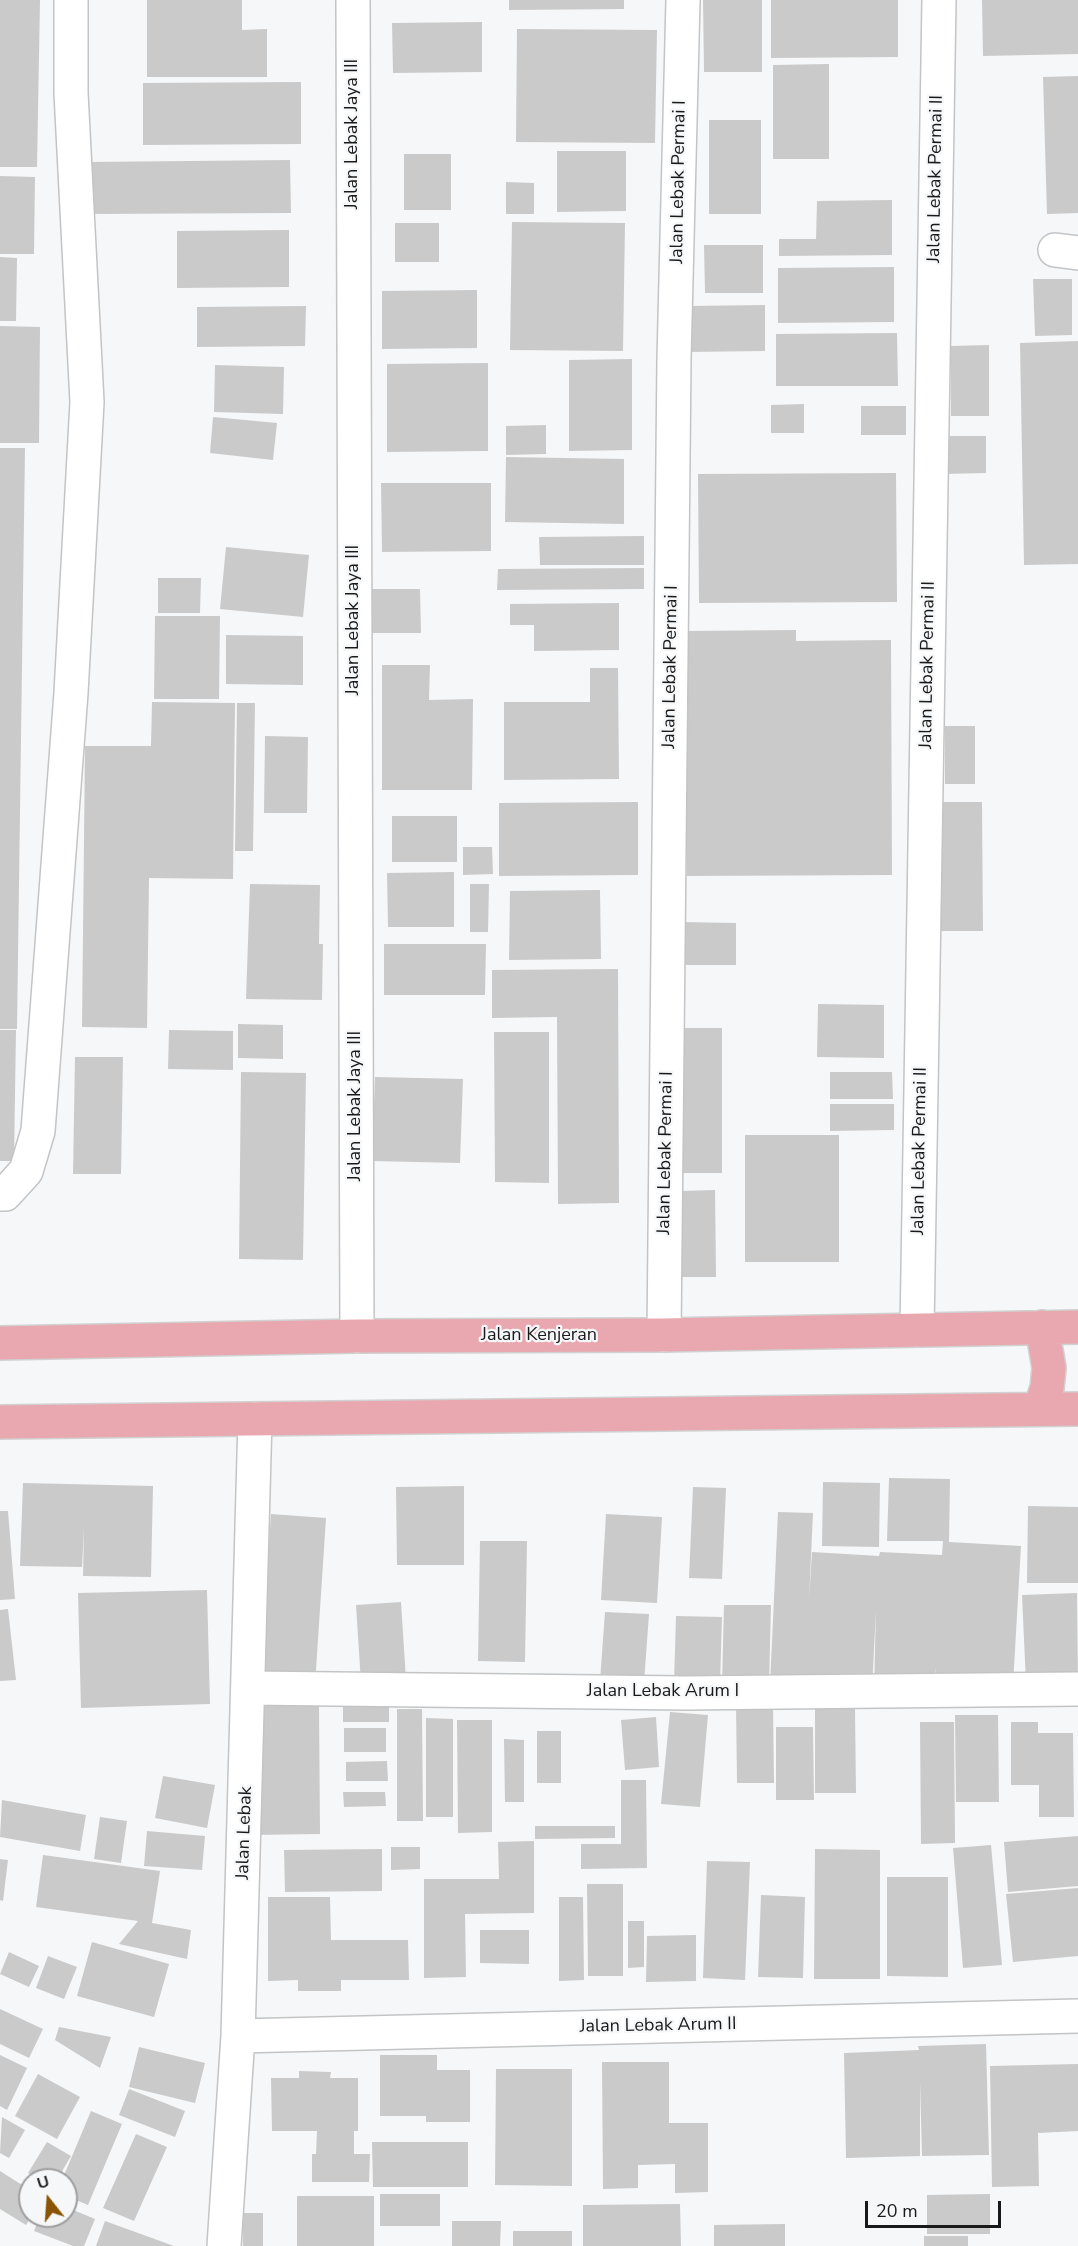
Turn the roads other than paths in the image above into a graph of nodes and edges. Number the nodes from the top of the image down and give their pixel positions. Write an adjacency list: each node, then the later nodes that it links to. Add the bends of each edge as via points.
1 (71, 0): 5 (street, via 71,93 87,402 71,693 38,1131 26,1171 6,1194)
2 (352, 0): 10 (street, Jalan Lebak Jaya III)
3 (683, 0): 9 (street, Jalan Lebak Permai I, via 674,359)
4 (939, 0): 8 (street, Jalan Lebak Permai II)
5 (0, 1194)
6 (1042, 1327): 7 (main road, Jalan Kenjeran); 8 (main road, Jalan Kenjeran); 12 (main road, via 1049,1368)
7 (1078, 1327)
8 (917, 1330): 9 (main road, Jalan Kenjeran)
9 (664, 1335): 10 (main road, Jalan Kenjeran)
10 (357, 1336): 11 (main road, Jalan Kenjeran)
11 (0, 1343)
12 (1040, 1409): 13 (main road); 14 (main road)
13 (1078, 1409)
14 (255, 1419): 15 (main road); 16 (street, Jalan Lebak)
15 (0, 1422)
16 (249, 1688): 17 (street, Jalan Lebak Arum I, via 685,1693); 19 (street, Jalan Lebak)
17 (1078, 1689)
18 (1078, 2016): 19 (street, Jalan Lebak Arum II)
19 (238, 2036): 20 (street, Jalan Lebak)
20 (224, 2246)

